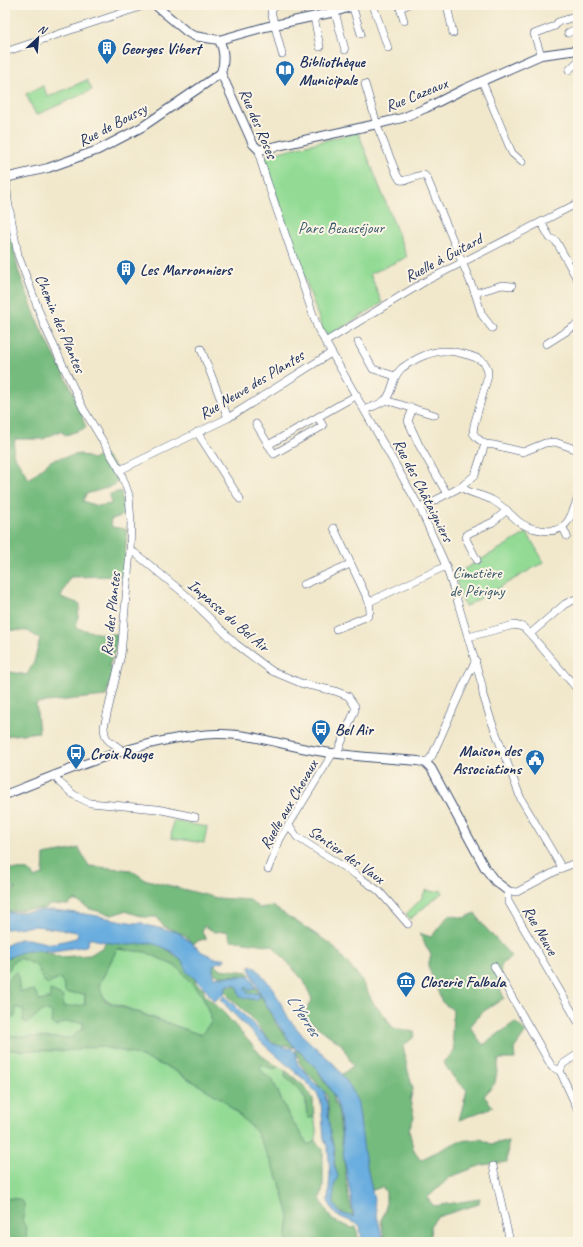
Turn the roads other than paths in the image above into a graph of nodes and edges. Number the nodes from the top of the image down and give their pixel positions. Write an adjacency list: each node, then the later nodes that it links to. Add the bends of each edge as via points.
1 (146, 5): 22 (street)
2 (155, 5): 17 (street, via 194,36)
3 (276, 5): 12 (street, via 271,11)
4 (373, 5): 19 (street)
5 (407, 5): 11 (street, via 400,8)
6 (447, 5): 14 (street)
7 (353, 6): 8 (street); 16 (street)
8 (335, 12): 10 (street); 20 (street)
9 (578, 16): 24 (street, via 558,22 555,26 534,34)
10 (314, 17): 12 (street); 18 (street)
11 (404, 21)
12 (274, 25): 17 (street); 23 (street)
13 (578, 28): 15 (street)
14 (453, 33)
15 (568, 33)
16 (361, 34)
17 (219, 40): 27 (street, via 225,58)
18 (320, 47)
19 (388, 48)
20 (345, 50)
21 (578, 50): 24 (street, Rue Cazeaux)
22 (5, 52)
23 (282, 54)
24 (541, 54): 28 (street, Rue Cazeaux)
25 (578, 61): 26 (street)
26 (569, 70)
27 (221, 73): 31 (street, Rue des Roses); 33 (street, Rue de Boussy, via 142,127 98,150 48,168)
28 (482, 81): 30 (street, Rue Cazeaux, via 402,118); 32 (street, via 512,152)
29 (365, 84): 30 (street)
30 (377, 124): 31 (street, Rue Cazeaux); 36 (street, via 400,180 406,181 419,175 428,178)
31 (259, 150): 42 (street, Rue des Roses, via 315,322)
32 (522, 162)
33 (6, 178): 60 (street, Chemin des Plantes, via 18,255 45,327 83,408)
34 (578, 203): 35 (street, Ruelle à Guitard)
35 (541, 222): 36 (street, Ruelle à Guitard); 37 (street, via 550,238 556,241)
36 (462, 263): 39 (street); 42 (street, Ruelle à Guitard, via 424,282)
37 (576, 277)
38 (512, 286): 39 (street, via 502,285)
39 (475, 292): 41 (street, via 482,315)
40 (578, 324): 44 (street)
41 (492, 328)
42 (325, 342): 46 (street, Rue des Châtaigniers)
43 (358, 342): 47 (street, via 373,369)
44 (546, 344)
45 (201, 349): 54 (street)
46 (331, 353): 48 (street, Rue des Châtaigniers); 54 (street, Rue Neuve des Plantes)
47 (395, 376): 49 (street); 57 (street, via 404,367 435,352 452,351 480,360 488,369 488,376 473,433)
48 (357, 395): 51 (street, Rue des Châtaigniers); 53 (street)
49 (384, 400): 50 (street); 51 (street)
50 (413, 408): 52 (street); 62 (street, via 408,421)
51 (365, 410): 65 (street, Rue des Châtaigniers)
52 (435, 415)
53 (318, 417): 58 (street); 58 (street, via 323,426 274,454)
54 (228, 418): 56 (street, Rue Neuve des Plantes)
55 (256, 424): 58 (street)
56 (197, 432): 60 (street, Rue Neuve des Plantes); 64 (street)
57 (484, 444): 59 (street, via 523,452 545,443 555,442); 61 (street, via 475,475)
58 (268, 445)
59 (578, 450)
60 (120, 470): 70 (street, Rue des Plantes, via 129,495)
61 (461, 487): 62 (street); 66 (street, via 492,500)
62 (447, 494): 65 (street)
63 (578, 498): 68 (street, via 571,518)
64 (240, 499)
65 (420, 508): 73 (street, Rue des Châtaigniers)
66 (507, 510): 68 (street, via 520,522 534,529 550,532); 71 (street, via 492,522 467,534 466,539)
67 (334, 528): 72 (street)
68 (562, 528): 69 (street)
69 (567, 536)
70 (130, 551): 82 (street, Rue des Plantes, via 121,655 104,727 105,736); 83 (street, Impasse du Bel Air, via 136,553 186,596 236,644 272,671 304,684 348,696 355,710 338,750)
71 (476, 560)
72 (350, 564): 74 (street); 76 (street)
73 (446, 566): 76 (street); 79 (street, Rue des Châtaigniers)
74 (303, 585)
75 (578, 598): 78 (street, via 565,604)
76 (369, 602): 77 (street, via 368,616)
77 (336, 628)
78 (530, 634): 79 (street, via 523,627 514,625); 81 (street)
79 (468, 636): 80 (street, Rue des Châtaigniers)
80 (476, 661): 84 (street); 90 (street, Rue des Châtaigniers, via 491,720 521,799)
81 (578, 690)
82 (123, 752): 83 (street, via 157,742 216,734 239,734); 85 (street)
83 (333, 753): 84 (street, via 418,761); 88 (street, Ruelle aux Chevaux)
84 (426, 764): 92 (street, via 482,863)
85 (54, 775): 86 (street); 87 (street, via 74,795 90,803 156,809)
86 (5, 795)
87 (195, 817)
88 (289, 825): 91 (street, Ruelle aux Chevaux, via 280,839); 93 (street, Sentier des Vaux, via 296,837 379,892)
89 (578, 862): 90 (street)
90 (562, 868): 92 (street, via 517,892)
91 (268, 869)
92 (508, 891): 95 (street, Rue Neuve, via 508,901)
93 (408, 924)
94 (494, 966): 97 (street, via 552,1067)
95 (578, 1022)
96 (578, 1054): 97 (street, via 563,1064)
97 (560, 1071): 98 (street)
98 (578, 1110)
99 (492, 1166): 100 (street)
100 (510, 1242)

